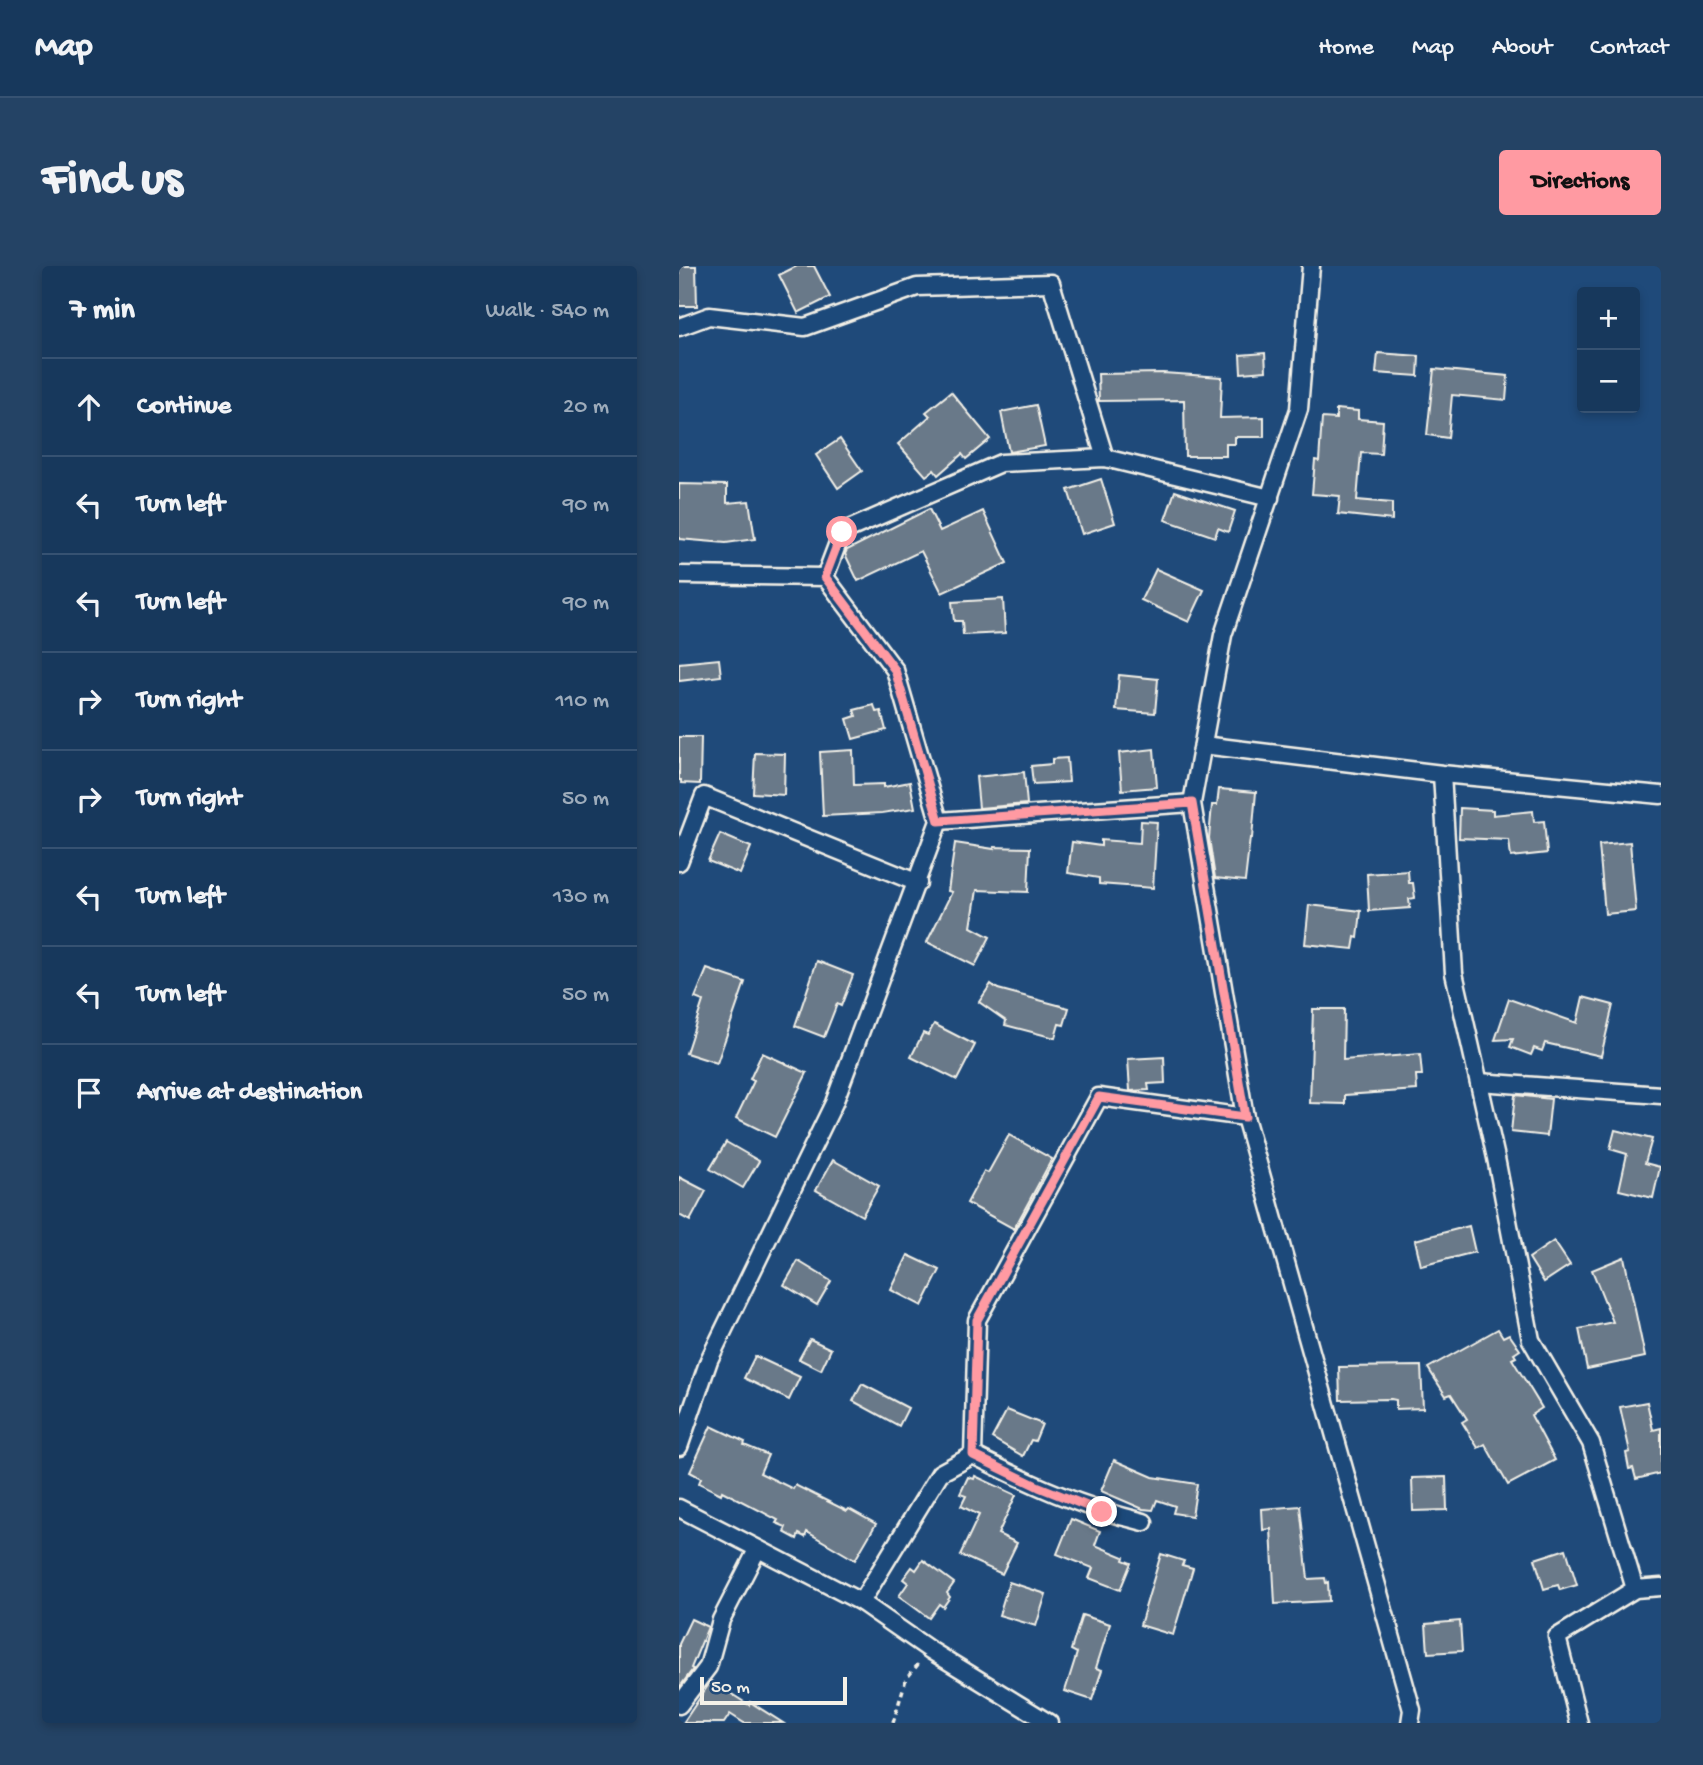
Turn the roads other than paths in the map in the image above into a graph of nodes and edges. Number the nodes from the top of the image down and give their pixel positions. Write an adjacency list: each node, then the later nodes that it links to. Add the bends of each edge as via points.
1 (1311, 266): 4 (street, via 1299,410)
2 (679, 327): 3 (street, via 709,316 805,327 917,287 1051,283)
3 (1105, 458): 4 (street); 6 (street, via 1001,463 842,532)
4 (1270, 498): 7 (street, via 1223,635)
5 (679, 575): 6 (street)
6 (825, 577): 11 (street, via 895,670)
7 (1203, 745): 8 (street); 10 (street)
8 (1442, 774): 9 (street); 14 (street, via 1454,974)
9 (1661, 795)
10 (1192, 803): 11 (street); 16 (street)
11 (939, 821): 13 (street)
12 (679, 862): 13 (street, via 704,796)
13 (918, 883): 17 (street, via 834,1103 709,1360)
14 (1479, 1082): 15 (street); 23 (street, via 1531,1340 1591,1443)
15 (1661, 1095)
16 (1245, 1117): 18 (street, via 1099,1097 977,1320); 27 (street, via 1412,1710)
17 (679, 1447)
18 (973, 1455): 20 (street, via 1102,1512); 24 (street, via 940,1473)
19 (679, 1508): 21 (street)
20 (1144, 1522)
21 (757, 1550): 24 (street); 25 (street, via 721,1620 708,1667)
22 (1661, 1587): 23 (street)
23 (1635, 1589): 28 (street, via 1557,1637)
24 (861, 1602): 26 (street)
25 (679, 1705)
26 (1049, 1723)
27 (1410, 1723)
28 (1579, 1723)

